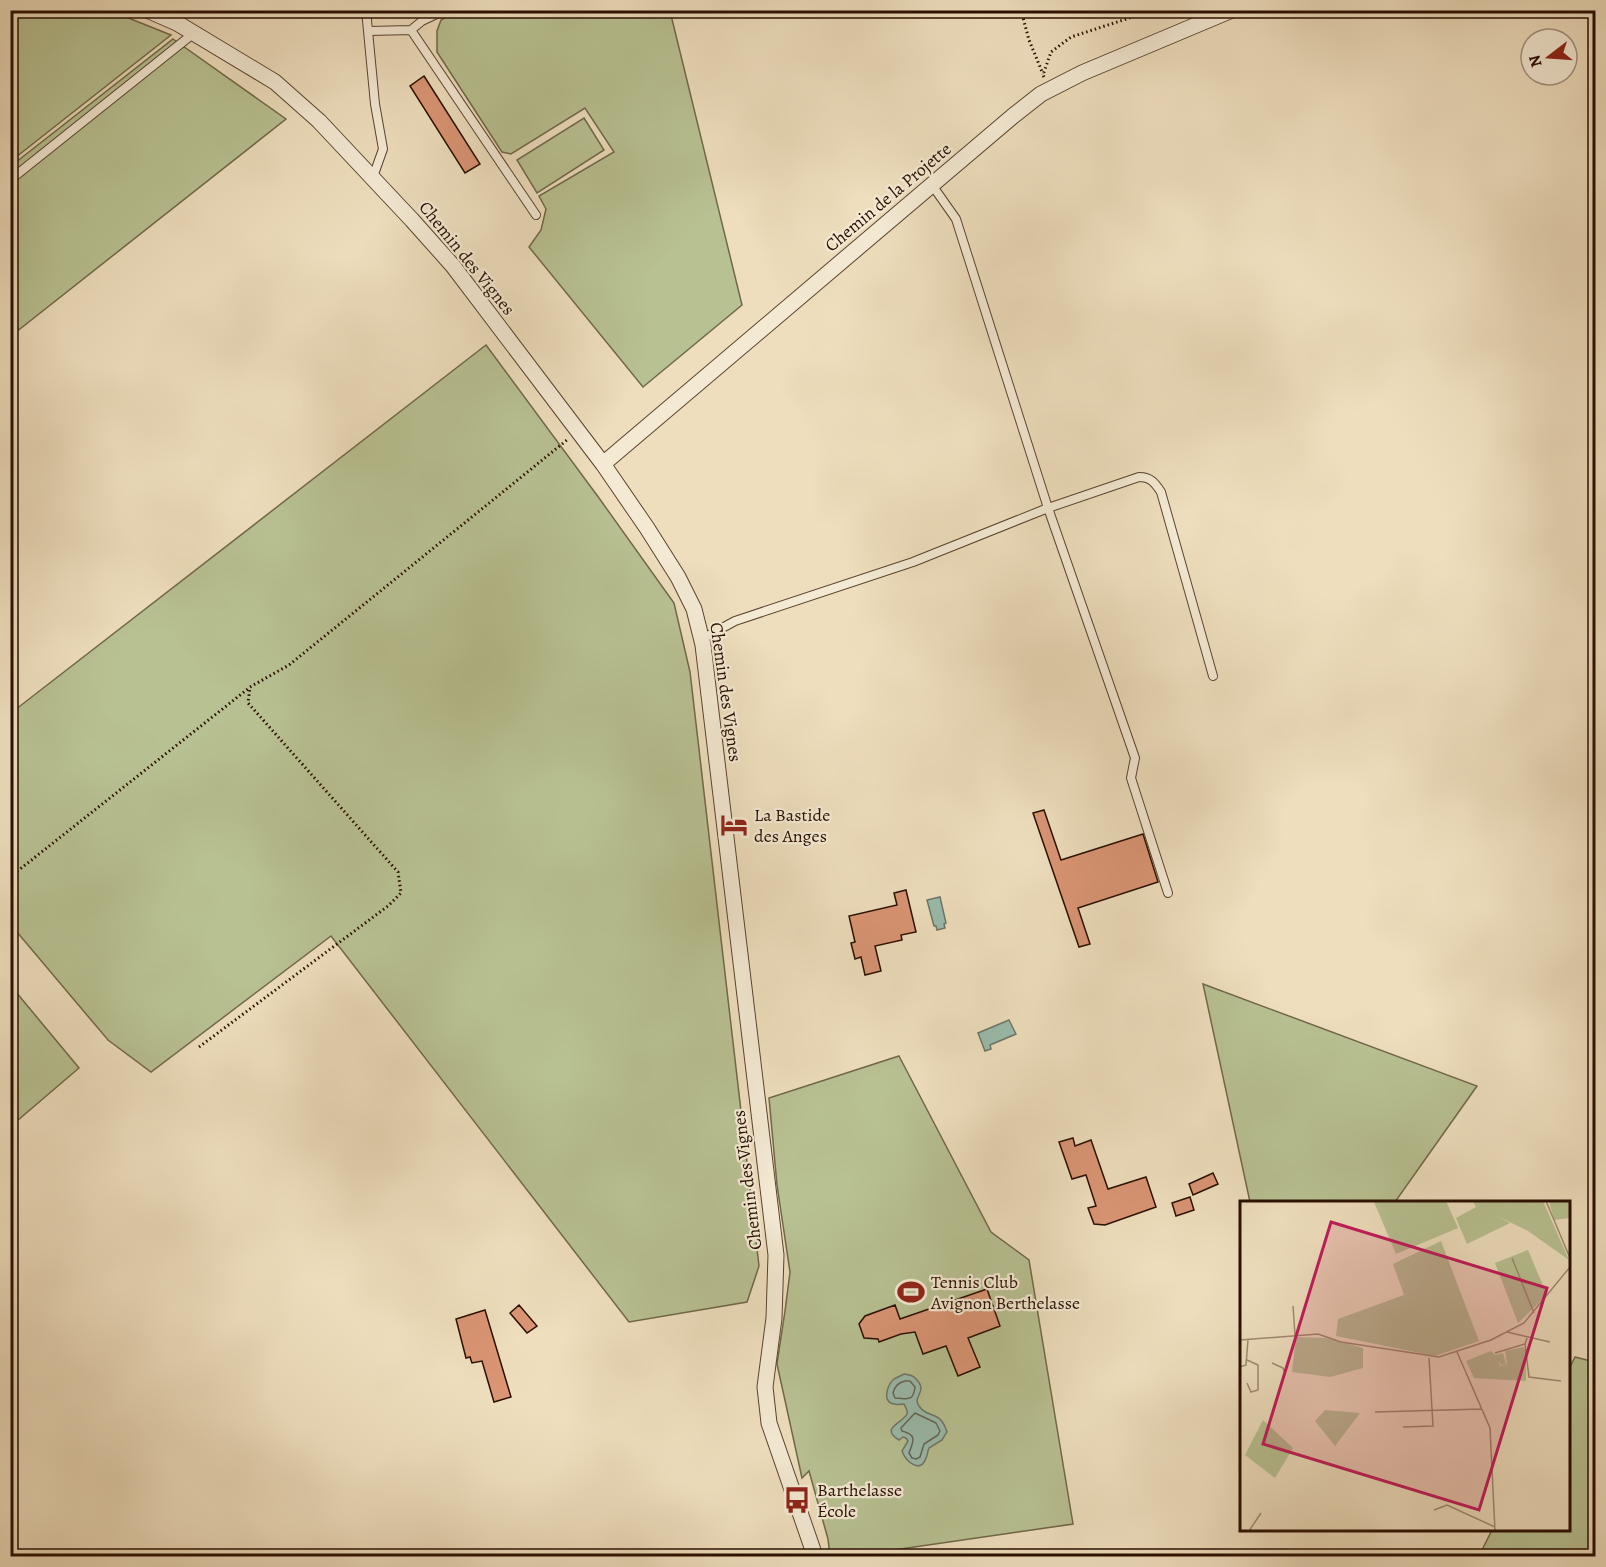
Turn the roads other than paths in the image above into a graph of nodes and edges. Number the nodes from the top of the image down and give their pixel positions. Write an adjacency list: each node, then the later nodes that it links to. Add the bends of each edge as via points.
1 (147, 10): 7 (street, Chemin des Vignes)
2 (366, 10): 5 (lane)
3 (445, 10): 6 (lane)
4 (1232, 10): 10 (street, Chemin de la Projette, via 1041,94)
5 (369, 30): 6 (lane); 8 (lane, via 383,150)
6 (411, 30): 11 (lane)
7 (194, 33): 8 (street, Chemin des Vignes, via 274,82 319,121); 9 (lane)
8 (373, 177): 12 (street, Chemin des Vignes, via 453,267)
9 (10, 180)
10 (932, 185): 12 (street, Chemin de la Projette); 13 (lane, via 956,219)
11 (536, 215)
12 (603, 464): 14 (street, Chemin des Vignes, via 678,578)
13 (1048, 508): 14 (lane, via 913,562 735,621); 15 (lane, via 1139,477 1157,485); 16 (lane, via 1135,758 1131,778)
14 (702, 639): 17 (street, Chemin des Vignes, via 776,1255 774,1318 765,1387 769,1423)
15 (1212, 676)
16 (1168, 893)
17 (815, 1557)

